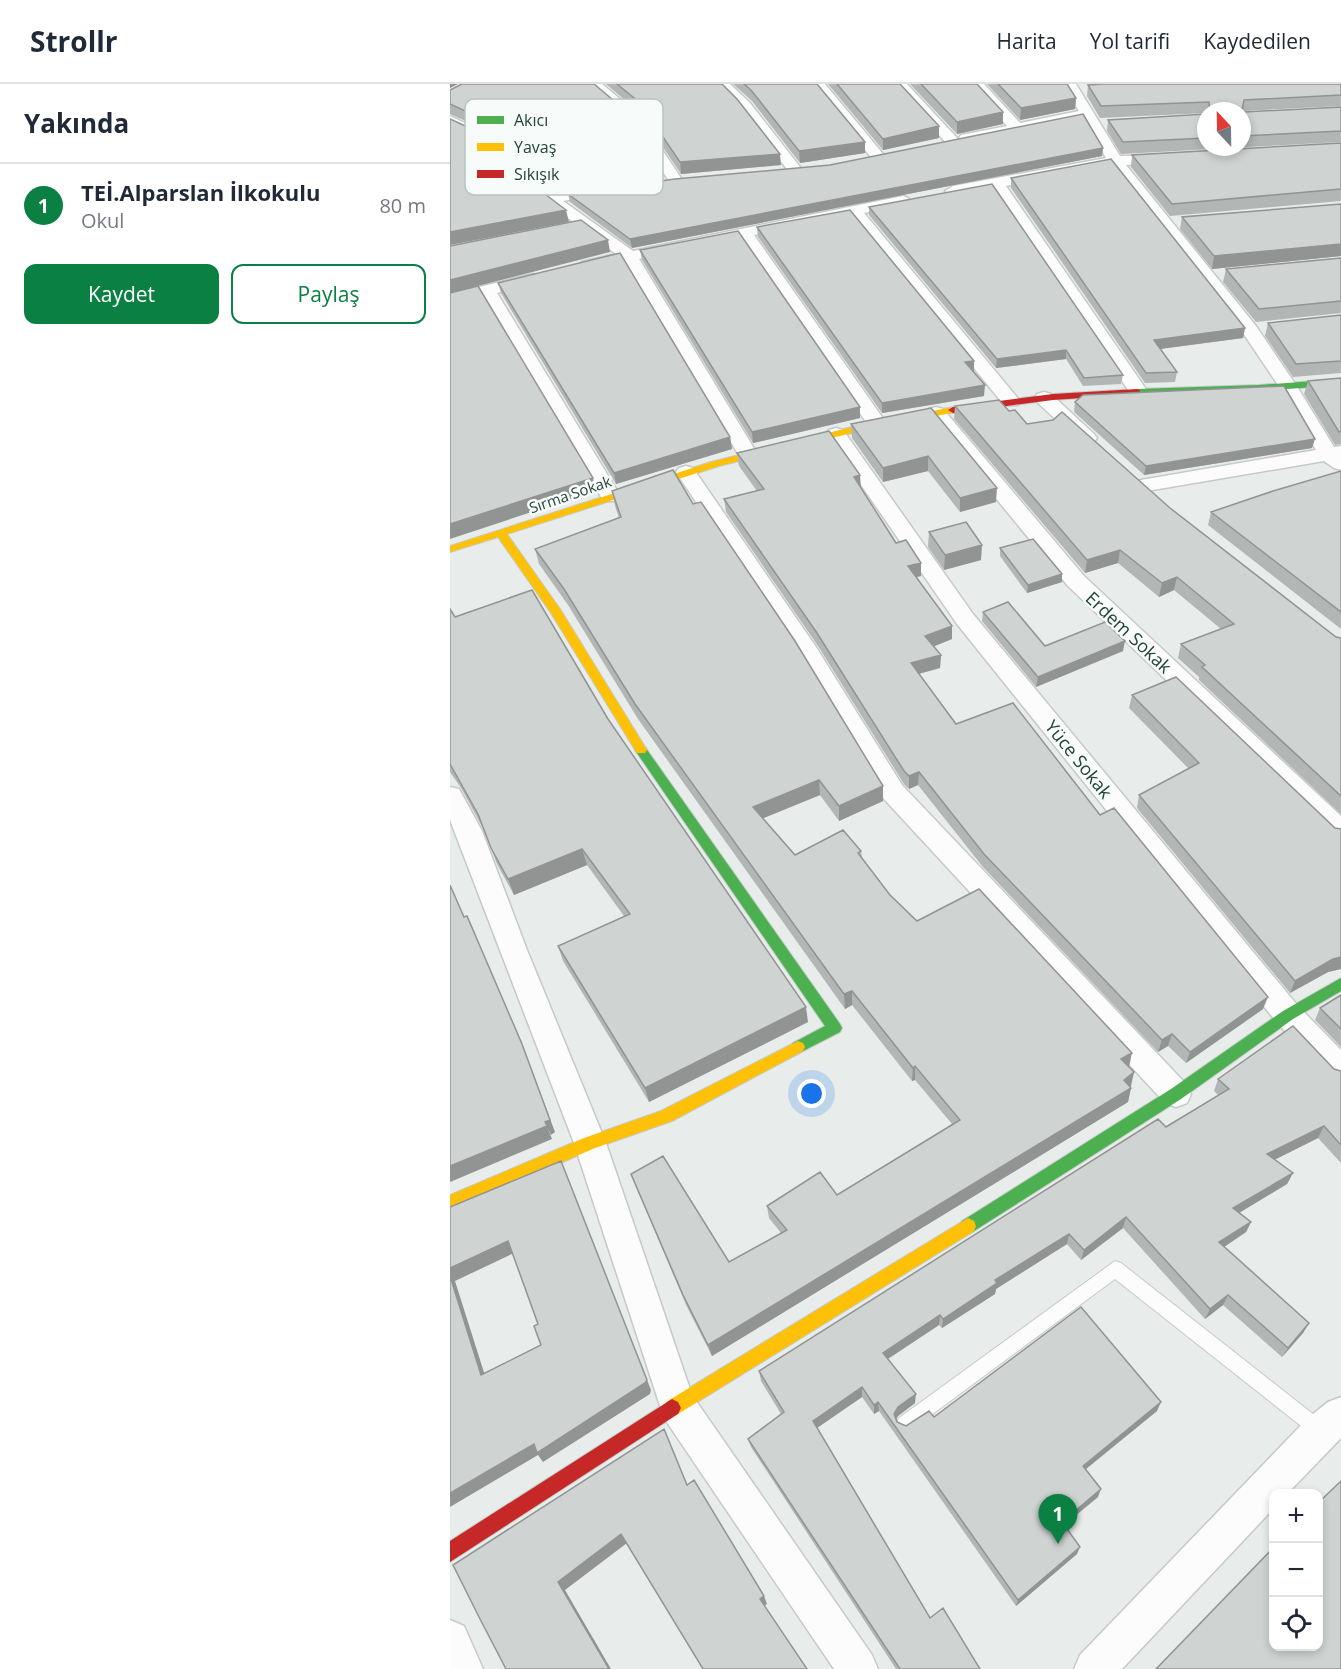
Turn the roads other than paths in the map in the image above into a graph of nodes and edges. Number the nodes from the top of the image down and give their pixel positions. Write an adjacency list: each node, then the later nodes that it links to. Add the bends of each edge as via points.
1 (594, 84): 7 (street)
2 (722, 84): 19 (street, via 745,106 789,170)
3 (818, 84): 18 (street, via 885,157)
4 (900, 84): 13 (street)
5 (977, 84): 11 (street)
6 (1076, 88): 9 (street)
7 (612, 99)
8 (450, 120): 12 (street)
9 (1089, 120): 10 (street); 11 (street); 16 (street)
10 (1115, 123)
11 (1016, 127): 13 (street)
12 (465, 128)
13 (953, 141): 14 (street)
14 (932, 146)
15 (1186, 157): 16 (street)
16 (1115, 161): 21 (street); 35 (street, via 1172,223)
17 (663, 162): 20 (street)
18 (860, 162)
19 (812, 168)
20 (676, 181)
21 (997, 183): 22 (street); 42 (street)
22 (942, 194)
23 (547, 195): 25 (street)
24 (573, 195): 25 (street)
25 (550, 198): 28 (street)
26 (920, 198): 27 (street)
27 (854, 211): 30 (street); 44 (street)
28 (588, 225): 29 (street); 31 (street)
29 (565, 230)
30 (744, 232): 31 (street); 46 (street)
31 (628, 255): 32 (street); 49 (street)
32 (574, 269)
33 (552, 274): 36 (street)
34 (1228, 274): 35 (street)
35 (1206, 276): 39 (street)
36 (487, 290): 37 (street); 54 (street)
37 (450, 299)
38 (1273, 328): 39 (street)
39 (1250, 330): 41 (street)
40 (1341, 382): 41 (street, Sırma Sokak)
41 (1290, 388): 42 (street, Sırma Sokak); 50 (street)
42 (1139, 392): 43 (street, Sırma Sokak)
43 (1044, 398): 44 (street, Sırma Sokak); 48 (street)
44 (1011, 401): 45 (street, Sırma Sokak)
45 (936, 413): 46 (street, Sırma Sokak); 59 (street, Erdem Sokak, via 1076,581)
46 (877, 424): 47 (street, Sırma Sokak)
47 (836, 434): 49 (street, Sırma Sokak); 62 (street, Yüce Sokak, via 965,620)
48 (1106, 454)
49 (748, 455): 52 (street, Sırma Sokak)
50 (1337, 457): 53 (street)
51 (1123, 470): 53 (street)
52 (686, 472): 54 (street, Sırma Sokak); 64 (street, via 808,652 893,792)
53 (1141, 486): 55 (street)
54 (611, 497): 56 (street, Sırma Sokak)
55 (1159, 501)
56 (502, 535): 57 (street, Sırma Sokak); 65 (street, via 556,612 625,727 835,1028 666,1116)
57 (450, 549)
58 (450, 796): 60 (street)
59 (1341, 832)
60 (460, 836): 65 (street, via 513,950)
61 (1341, 984): 62 (street)
62 (1288, 1015): 63 (street, Yüce Sokak); 64 (street)
63 (1341, 1070)
64 (1176, 1094): 67 (street)
65 (590, 1143): 66 (street); 67 (street)
66 (450, 1203)
67 (677, 1405): 70 (street); 73 (street)
68 (1331, 1423): 69 (lane, via 1115,1269); 74 (street)
69 (905, 1424)
70 (450, 1552)
71 (450, 1640): 72 (street)
72 (463, 1669)
73 (858, 1669)
74 (1094, 1669)

